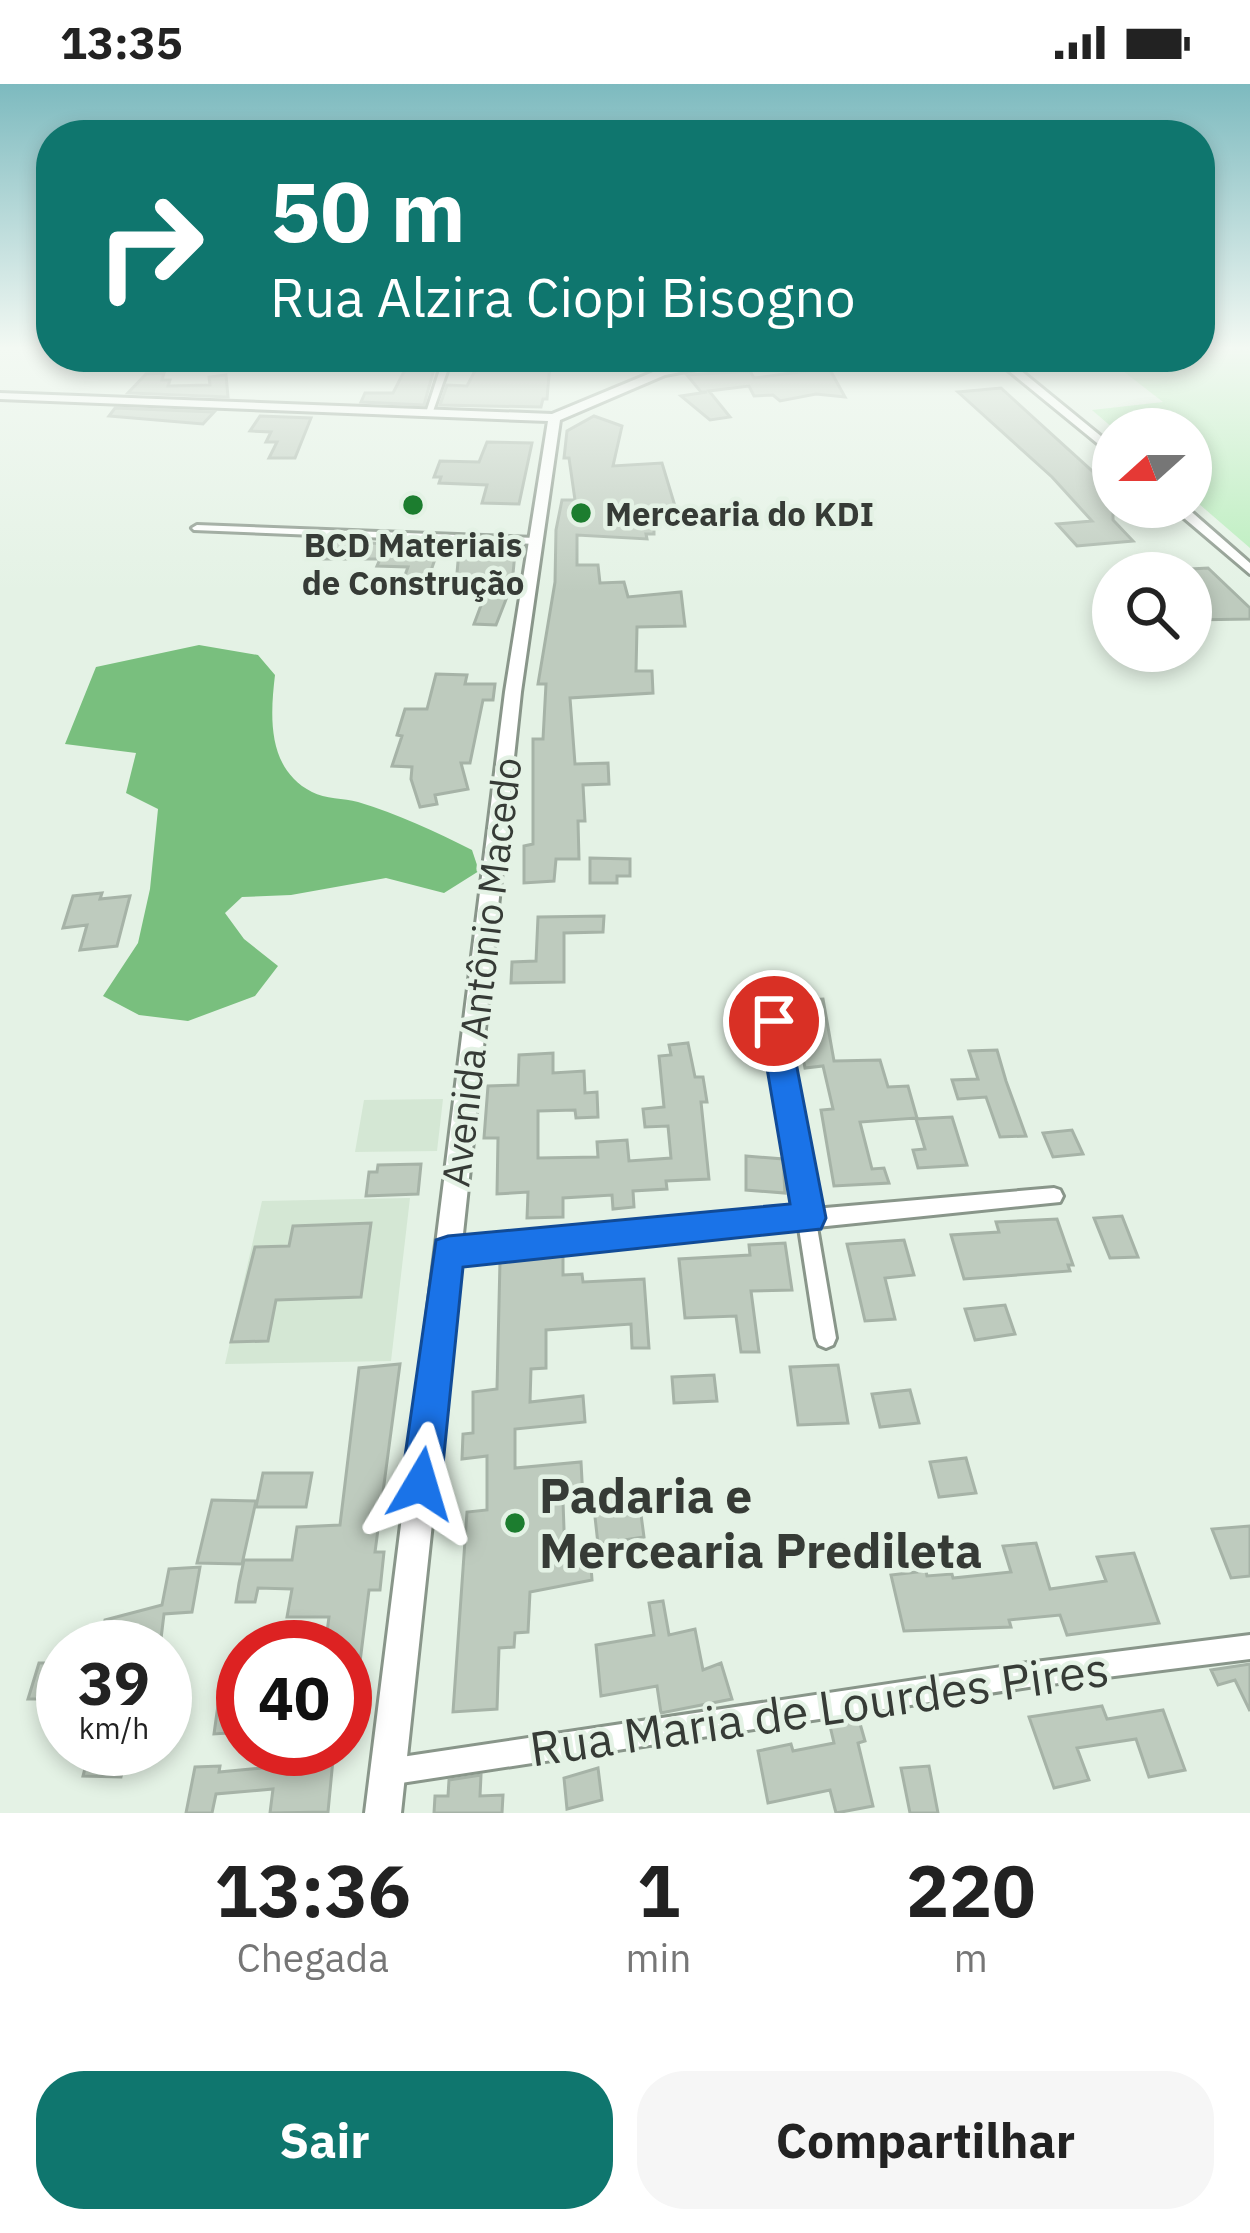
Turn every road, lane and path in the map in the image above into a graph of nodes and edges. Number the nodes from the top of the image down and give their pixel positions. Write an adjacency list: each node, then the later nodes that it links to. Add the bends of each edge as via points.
1 (552, 431): 4 (street, Avenida Antônio Macedo)
2 (197, 528): 4 (street)
3 (1202, 528): 5 (street)
4 (536, 541): 9 (street, Avenida Antônio Macedo)
5 (1250, 570)
6 (774, 1021): 8 (street)
7 (1054, 1196): 8 (street)
8 (809, 1218): 9 (street); 10 (street)
9 (448, 1252): 12 (street, Avenida Antônio Macedo)
10 (826, 1338)
11 (1250, 1647): 12 (street, Rua Maria de Lourdes Pires)
12 (388, 1772): 13 (street, Avenida Antônio Macedo)
13 (383, 1813)

